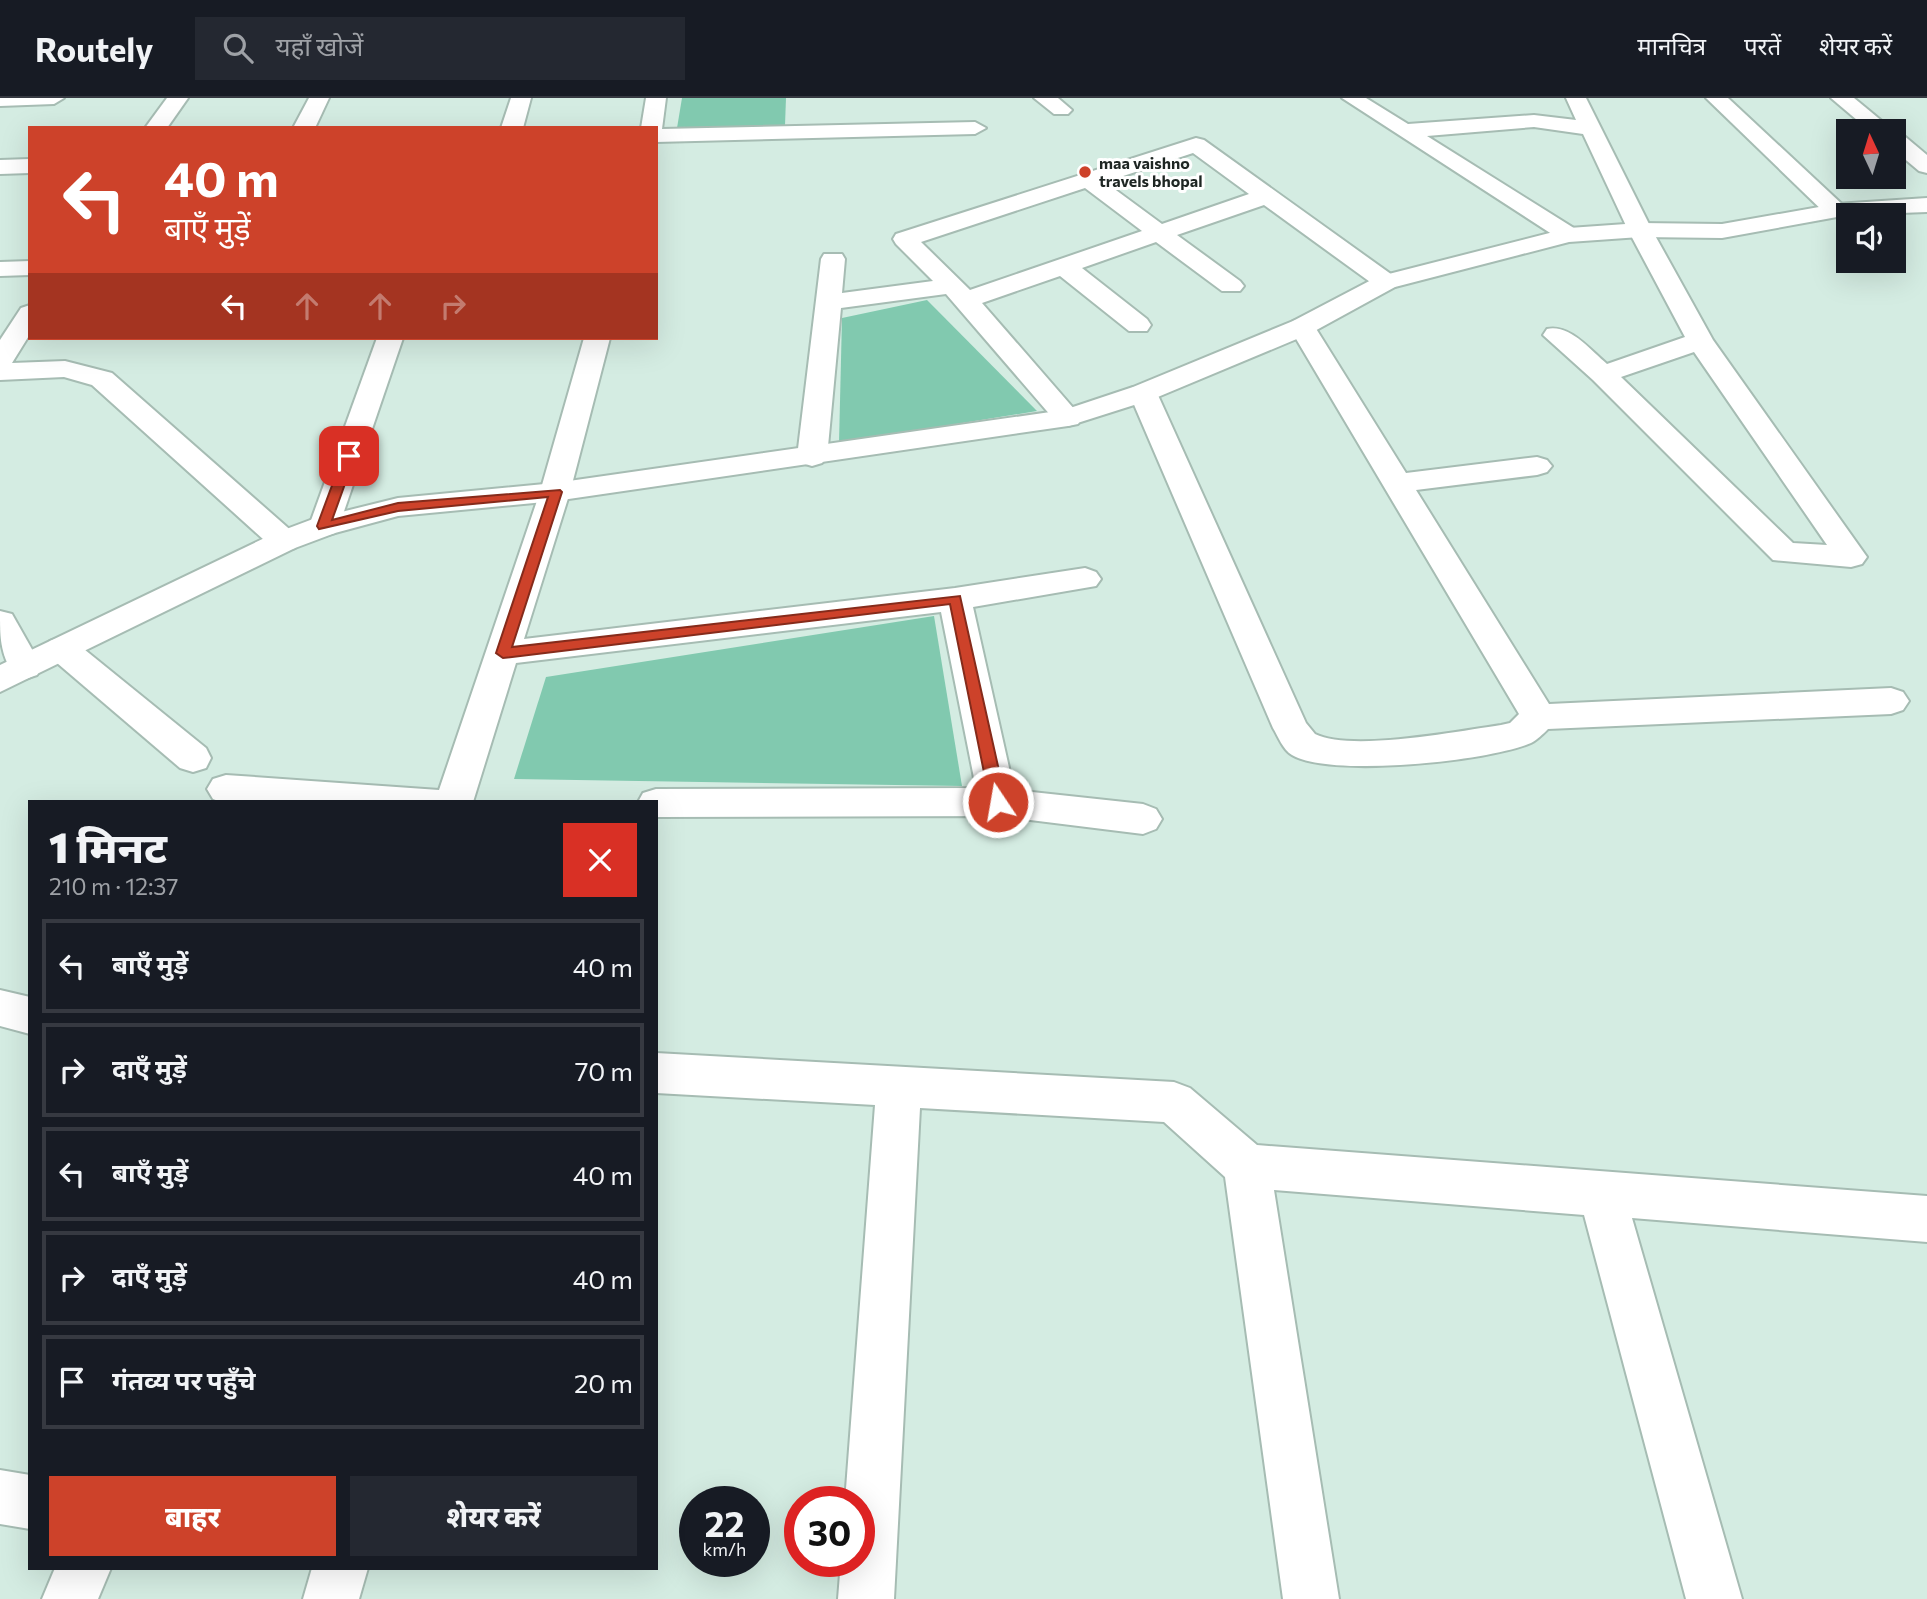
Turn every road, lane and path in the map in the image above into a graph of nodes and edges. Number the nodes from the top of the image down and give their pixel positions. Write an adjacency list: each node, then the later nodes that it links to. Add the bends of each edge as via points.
1 (54, 98): 10 (street)
2 (178, 98): 12 (street)
3 (319, 98): 13 (street)
4 (521, 98): 14 (street)
5 (656, 98): 15 (street)
6 (1352, 98): 18 (street)
7 (1576, 98): 17 (street)
8 (1716, 98): 28 (street)
9 (1841, 98): 11 (street)
10 (1, 102)
11 (1868, 119)
12 (157, 126)
13 (305, 126)
14 (513, 126)
15 (652, 126)
16 (975, 128): 19 (street)
17 (1591, 129): 18 (street, via 1534,121); 29 (street)
18 (1404, 131): 31 (street)
19 (658, 136)
20 (1906, 149): 22 (street)
21 (28, 166): 23 (street)
22 (1927, 166)
23 (0, 167)
24 (1088, 180): 25 (street, via 1196,145); 30 (street); 38 (street, via 905,239)
25 (1266, 196): 30 (street); 36 (street)
26 (1927, 205): 27 (street)
27 (1906, 206)
28 (1836, 211): 29 (street, via 1722,231)
29 (1640, 230): 31 (street); 46 (street)
30 (1161, 234): 33 (street); 37 (street)
31 (1569, 235): 36 (street)
32 (834, 259): 39 (street)
33 (1065, 267): 38 (street); 41 (street)
34 (28, 268): 35 (street)
35 (0, 269)
36 (1386, 282): 42 (street)
37 (1231, 286)
38 (959, 293): 39 (street); 51 (street)
39 (830, 302): 52 (street)
40 (28, 316): 47 (street)
41 (1138, 325)
42 (1302, 327): 50 (street); 54 (street)
43 (1556, 335): 49 (street)
44 (389, 340): 56 (street)
45 (596, 340): 55 (street)
46 (1700, 341): 49 (street); 49 (street, via 1851,557 1784,553)
47 (0, 361)
48 (0, 372): 57 (street, via 65,369 102,379)
49 (1603, 374)
50 (1143, 393): 51 (street); 65 (street, via 1291,728 1303,745 1326,752 1368,753 1502,738 1521,733)
51 (1068, 418): 52 (street)
52 (812, 457): 55 (street)
53 (1537, 466): 54 (street)
54 (1397, 483): 65 (street)
55 (555, 492): 56 (street, via 398,507); 62 (street)
56 (324, 526): 57 (street)
57 (284, 541): 61 (street)
58 (1084, 579): 59 (street)
59 (956, 599): 62 (street); 70 (street)
60 (0, 622): 63 (street)
61 (62, 649): 63 (street); 66 (street)
62 (503, 653): 69 (street)
63 (12, 674)
64 (1891, 702): 65 (street)
65 (1539, 717)
66 (193, 758)
67 (226, 789): 68 (street)
68 (400, 800)
69 (455, 800)
70 (998, 802): 71 (street); 72 (street)
71 (658, 803)
72 (1143, 819)
73 (0, 1008): 74 (street)
74 (28, 1016)
75 (658, 1073): 76 (street)
76 (898, 1086): 77 (street, via 1174,1102); 86 (street)
77 (1247, 1166): 78 (street); 87 (street)
78 (1602, 1194): 79 (street); 88 (street)
79 (1927, 1219)
80 (0, 1497): 81 (street)
81 (28, 1502)
82 (82, 1570): 84 (street)
83 (339, 1570): 85 (street)
84 (70, 1599)
85 (331, 1599)
86 (866, 1599)
87 (1311, 1599)
88 (1714, 1599)

